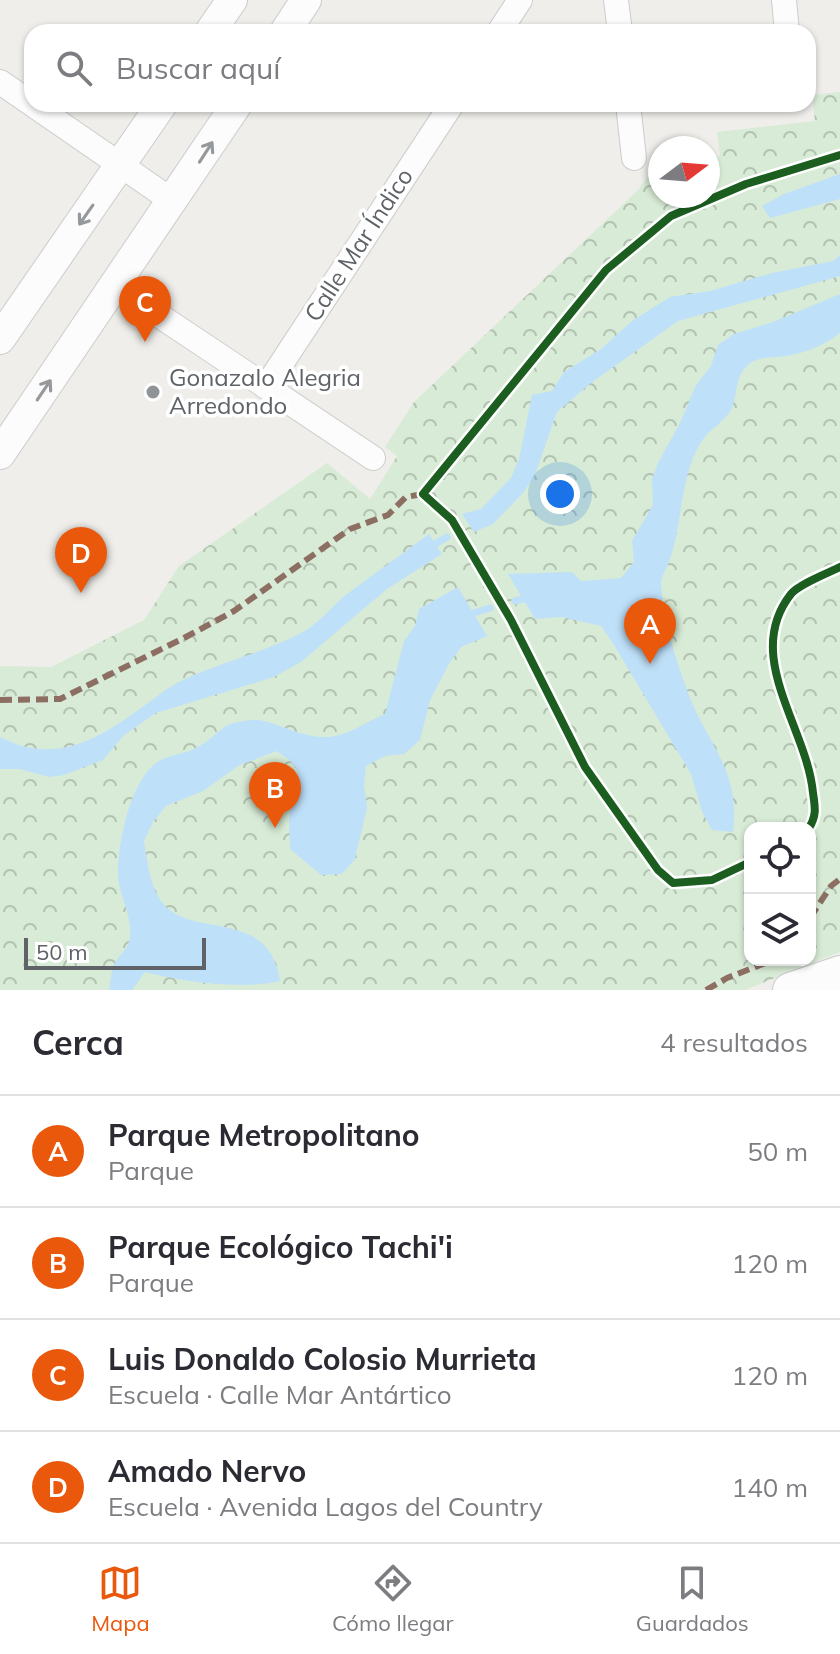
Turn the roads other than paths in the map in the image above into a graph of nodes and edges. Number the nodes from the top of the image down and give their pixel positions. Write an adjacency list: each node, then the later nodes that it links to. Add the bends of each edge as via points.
1 (232, 0): 6 (street)
2 (306, 0): 7 (street)
3 (520, 0): 8 (street)
4 (616, 0): 9 (street)
5 (784, 0): 10 (street)
6 (216, 24)
7 (290, 24)
8 (504, 24)
9 (619, 24)
10 (786, 24)
11 (0, 82): 12 (street)
12 (24, 98)
13 (44, 112): 19 (street)
14 (157, 112): 19 (street)
15 (232, 112): 20 (street, one-way to 15)
16 (447, 112): 23 (street, Calle Mar Índico)
17 (629, 112): 18 (street)
18 (634, 158)
19 (121, 164): 20 (street); 22 (street, one-way to 22)
20 (174, 202): 21 (street)
21 (115, 286): 23 (street); 24 (street, one-way to 21)
22 (0, 339)
23 (266, 387): 25 (street)
24 (0, 454)
25 (373, 458)
26 (840, 973): 27 (main road)
27 (790, 990)

